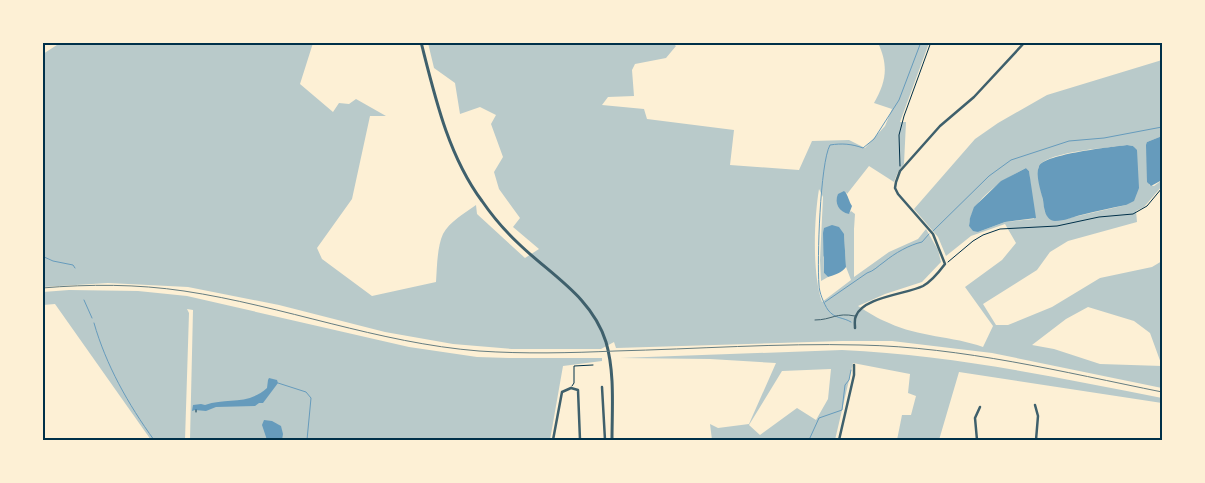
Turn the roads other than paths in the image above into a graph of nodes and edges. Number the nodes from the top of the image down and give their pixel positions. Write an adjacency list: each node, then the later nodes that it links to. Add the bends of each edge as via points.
1 (422, 42): 13 (street, via 449,138 480,199 510,236 574,292 595,318 605,340 610,363)
2 (1025, 42): 3 (street, via 974,97 940,126 900,171 896,182 898,194 930,230 945,264 923,286 869,304)
3 (855, 316): 4 (lane, via 839,314); 5 (street)
4 (815, 320)
5 (855, 328)
6 (854, 365): 14 (street)
7 (602, 387): 12 (street)
8 (1035, 405): 16 (street, via 1038,416)
9 (980, 407): 15 (street, via 975,418)
10 (553, 440): 11 (street, via 562,392 570,388 578,390)
11 (580, 440)
12 (605, 440)
13 (612, 440)
14 (838, 440)
15 (977, 440)
16 (1036, 440)

